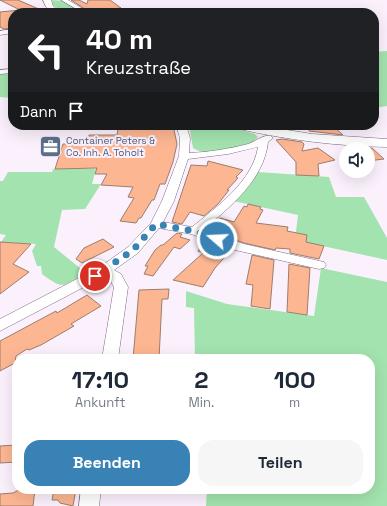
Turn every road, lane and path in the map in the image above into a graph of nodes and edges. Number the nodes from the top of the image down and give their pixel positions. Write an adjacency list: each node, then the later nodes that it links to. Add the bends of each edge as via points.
1 (64, 0): 2 (street)
2 (78, 8)
3 (183, 130): 7 (street, via 185,138)
4 (250, 130): 5 (main road)
5 (267, 137): 6 (main road); 7 (street, via 208,155); 9 (street, via 256,171 228,203)
6 (387, 143)
7 (184, 156): 8 (street, via 168,201)
8 (156, 224): 9 (street); 11 (street, via 133,250)
9 (194, 231): 10 (street, via 240,247)
10 (319, 265)
11 (106, 270): 12 (street); 13 (street, via 116,277 121,287)
12 (0, 326)
13 (111, 354)
14 (90, 494): 15 (street)
15 (89, 506)

